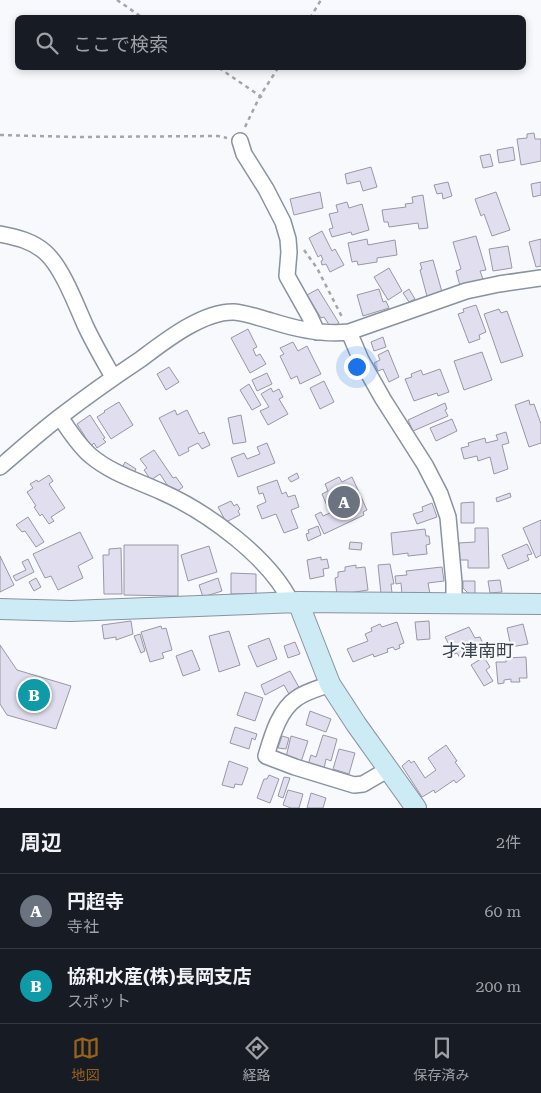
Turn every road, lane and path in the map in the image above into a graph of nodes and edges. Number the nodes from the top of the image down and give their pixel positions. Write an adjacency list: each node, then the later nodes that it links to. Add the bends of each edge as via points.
1 (116, 0): 3 (path)
2 (321, 0): 4 (path)
3 (138, 15)
4 (312, 15)
5 (222, 70): 7 (path)
6 (277, 70): 7 (path)
7 (260, 96): 8 (path); 10 (path)
8 (264, 100)
9 (0, 135): 10 (path, via 218,136)
10 (240, 141): 14 (street, via 244,154 283,222 289,252 286,276)
11 (0, 234): 16 (street, via 35,245 55,264)
12 (302, 246): 15 (path, via 329,290)
13 (541, 278): 15 (street, via 466,292)
14 (317, 332): 15 (street); 16 (street, via 248,314 218,314 167,340)
15 (349, 332): 20 (street, via 361,360 440,494 448,517)
16 (113, 378): 17 (street)
17 (60, 416): 18 (street); 19 (street, via 91,457 109,469 194,507 227,532 275,576)
18 (0, 467)
19 (294, 602): 20 (street); 22 (street, via 71,611); 23 (street)
20 (454, 604): 21 (street)
21 (541, 604)
22 (0, 609)
23 (330, 684): 24 (street); 24 (street, via 297,698 287,709 273,731 266,756 354,785 363,784)
24 (387, 770): 25 (street)
25 (416, 808)

